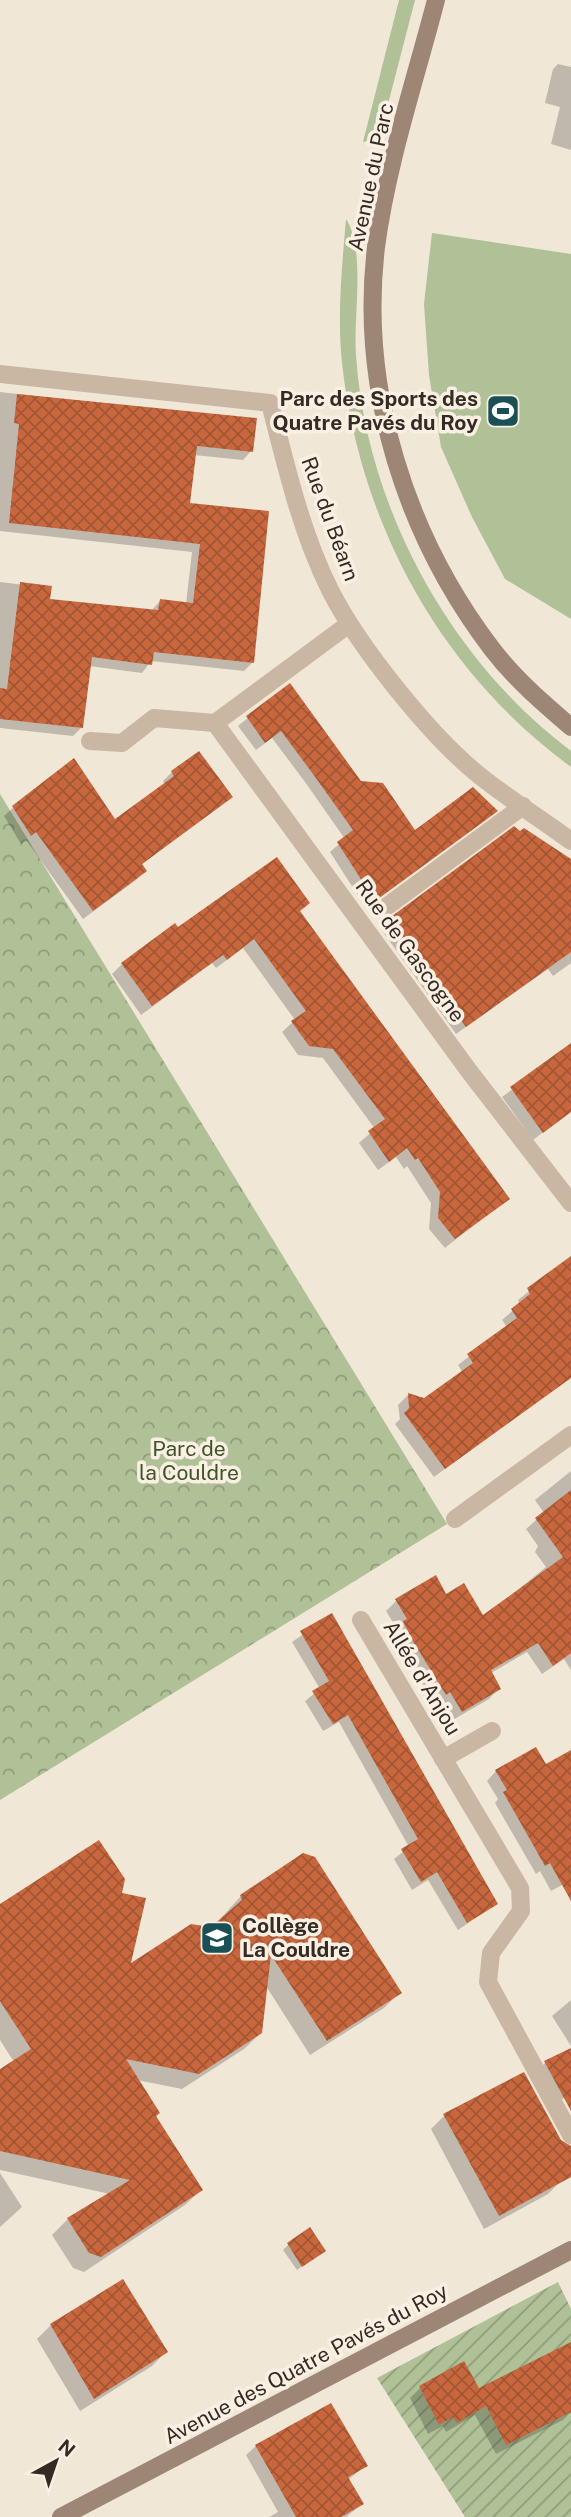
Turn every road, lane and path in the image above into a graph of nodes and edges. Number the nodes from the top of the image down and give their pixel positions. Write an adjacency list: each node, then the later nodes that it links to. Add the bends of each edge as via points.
1 (436, 0): 5 (street, Avenue du Parc, via 376,248 377,378 405,491 452,589 493,650 530,692)
2 (0, 374): 3 (street, Rue du Béarn, via 270,403 292,488 329,588)
3 (349, 624): 4 (street); 7 (street, Rue du Béarn, via 414,709 479,775)
4 (215, 723): 6 (street, via 153,718 122,743); 10 (street, Rue de Gascogne)
5 (571, 727)
6 (90, 741)
7 (523, 806): 8 (street, Rue du Béarn); 9 (street)
8 (571, 841)
9 (382, 910)
10 (571, 1203)
11 (571, 1435): 12 (street)
12 (455, 1519)
13 (361, 1620): 15 (street, Allée d'Anjou)
14 (492, 1731): 15 (street, Allée d'Anjou)
15 (443, 1759): 16 (street, Allée d'Anjou, via 520,1888 521,1911 491,1953 488,1982)
16 (571, 2135)
17 (571, 2250): 18 (street, Avenue des Quatre Pavés du Roy)
18 (64, 2516)

